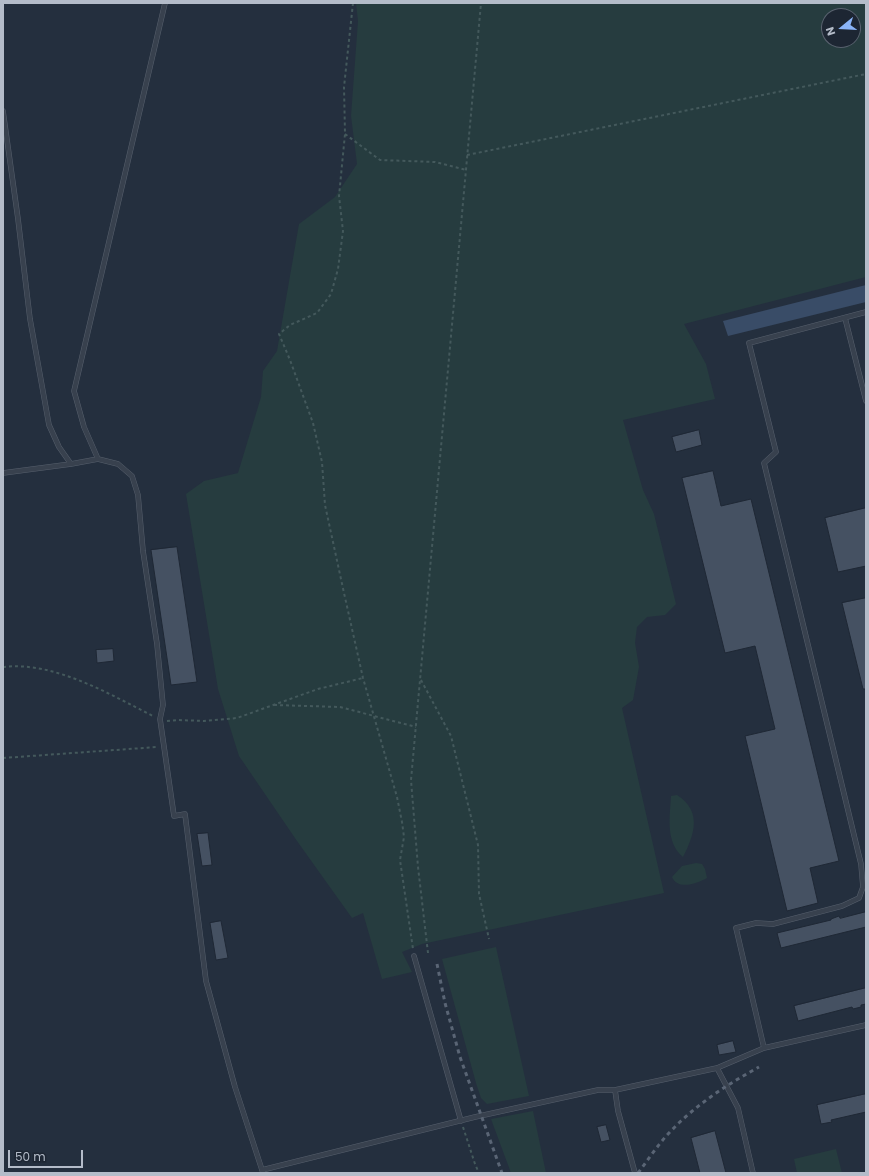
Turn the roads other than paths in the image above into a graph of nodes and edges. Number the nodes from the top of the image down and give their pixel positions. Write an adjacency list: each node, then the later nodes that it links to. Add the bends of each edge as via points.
1 (165, 3): 6 (lane, via 74,391 84,427)
2 (3, 111): 7 (lane, via 30,320 49,426)
3 (866, 312): 4 (lane)
4 (845, 318): 5 (lane); 9 (lane, via 749,343 776,452 764,463)
5 (866, 401)
6 (98, 459): 7 (lane); 16 (lane, via 118,464 132,476 138,495 163,705 160,720 174,816 184,814 206,981)
7 (71, 464): 8 (lane)
8 (3, 473)
9 (864, 864): 12 (lane, via 863,887 859,898 842,906 773,924 756,923 736,928)
10 (414, 956): 15 (lane)
11 (866, 1025): 12 (lane)
12 (764, 1048): 13 (lane)
13 (717, 1068): 14 (lane); 18 (lane, via 738,1108)
14 (615, 1090): 15 (lane, via 598,1090); 17 (lane, via 618,1111)
15 (461, 1121): 16 (lane)
16 (263, 1171)
17 (635, 1173)
18 (753, 1173)

